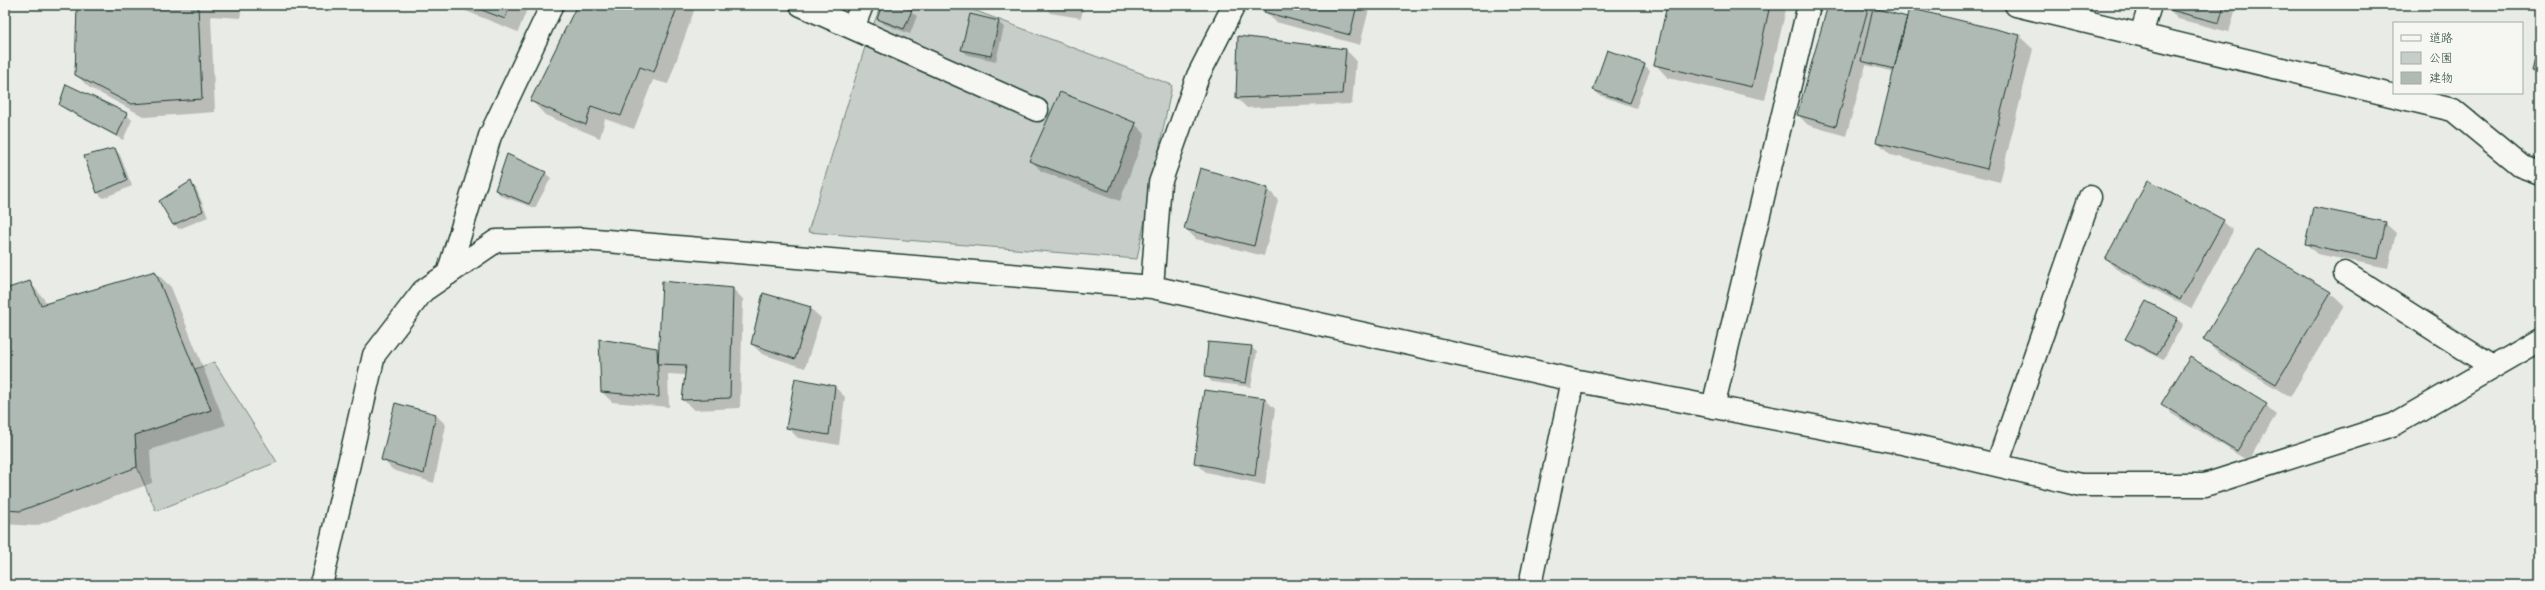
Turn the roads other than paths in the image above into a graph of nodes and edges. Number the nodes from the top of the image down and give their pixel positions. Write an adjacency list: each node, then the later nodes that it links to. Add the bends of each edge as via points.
1 (552, 5): 14 (street, via 490,136)
2 (801, 5): 8 (street)
3 (862, 5): 8 (street)
4 (1234, 5): 15 (street, via 1198,76 1160,183)
5 (1809, 5): 19 (street)
6 (2016, 5): 9 (street)
7 (2150, 5): 9 (street)
8 (853, 28): 10 (street)
9 (2140, 35): 11 (street, via 2453,110 2521,166)
10 (1037, 110)
11 (2540, 173)
12 (2090, 197): 20 (street)
13 (2345, 273): 17 (street)
14 (448, 274): 15 (street, via 496,241 583,239); 21 (street, via 423,291 374,355)
15 (1152, 286): 18 (street)
16 (2540, 340): 17 (street)
17 (2493, 367): 20 (street, via 2395,424 2205,485 2081,485)
18 (1573, 380): 19 (street); 22 (street)
19 (1713, 407): 20 (street, via 1908,444)
20 (1997, 465)
21 (322, 585)
22 (1530, 585)

